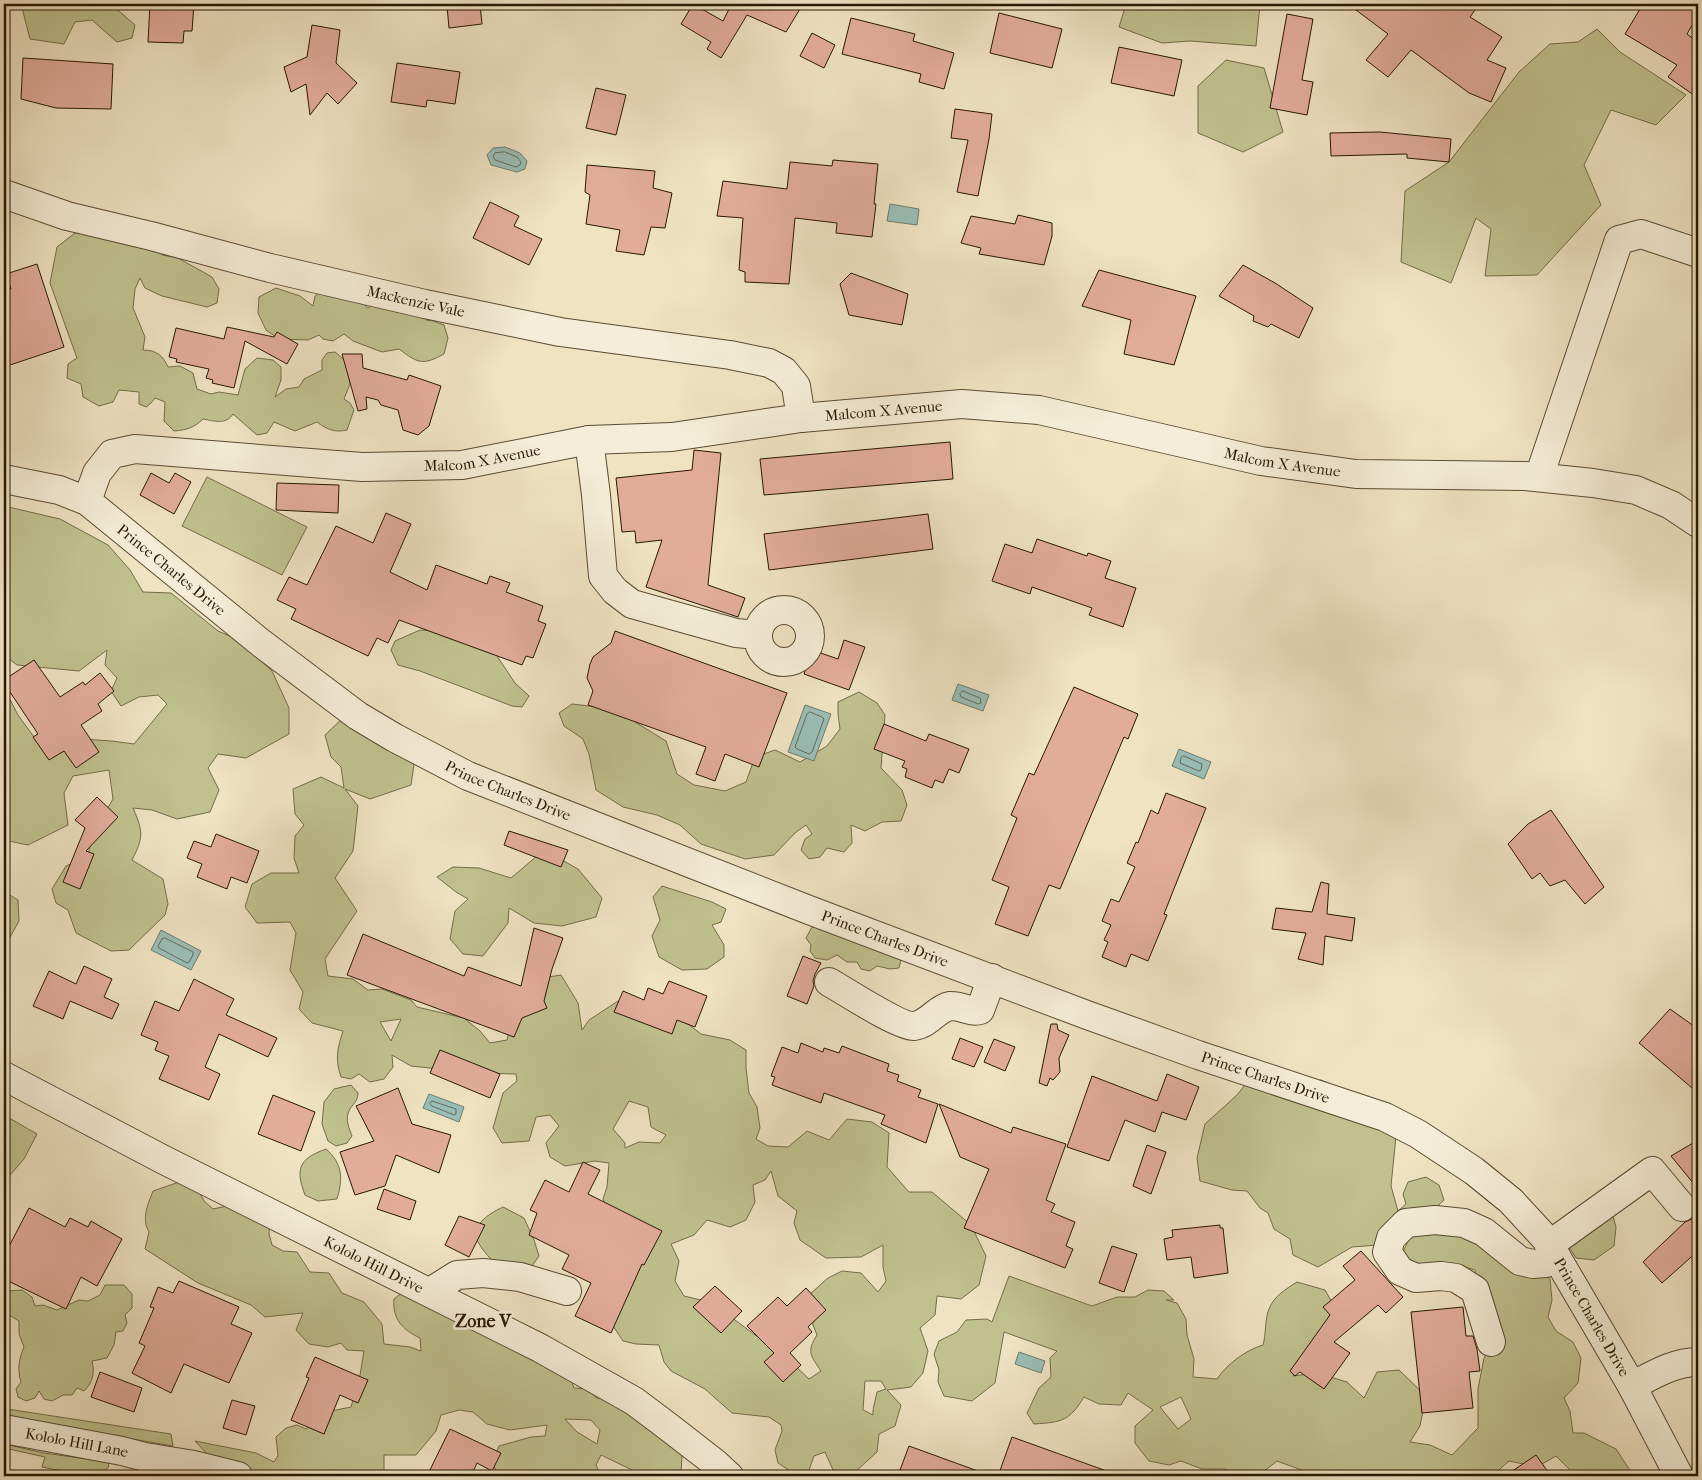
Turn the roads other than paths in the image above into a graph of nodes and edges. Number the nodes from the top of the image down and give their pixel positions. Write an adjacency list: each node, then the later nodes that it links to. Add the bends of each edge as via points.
1 (4, 194): 3 (street, Mackenzie Vale, via 67,216 425,304 560,332 769,363 784,371 796,386)
2 (1698, 253): 5 (street, via 1641,234 1619,240)
3 (801, 418): 4 (street, Malcom X Avenue, via 672,437); 5 (street, Malcom X Avenue, via 962,404 994,406 1039,410 1261,461 1356,474)
4 (589, 440): 7 (street, Malcom X Avenue, via 462,465 362,467 136,449 112,454 96,473); 9 (street, via 603,576 615,591 632,604 736,633)
5 (1539, 477): 8 (street, Malcom X Avenue, via 1636,490 1671,505)
6 (4, 479): 7 (street, Prince Charles Drive, via 59,490)
7 (87, 501): 10 (street, Prince Charles Drive, via 261,643 358,716 395,738 468,776)
8 (1698, 523)
9 (758, 635)
10 (992, 978): 11 (street, via 980,1010 974,1012 953,1006 942,1008 926,1022 912,1026); 14 (street, Prince Charles Drive, via 1180,1048 1385,1117 1418,1134 1474,1171 1511,1201)
11 (829, 982)
12 (4, 1076): 16 (street, Kololo Hill Drive, via 164,1160)
13 (1682, 1207): 14 (street, via 1652,1171)
14 (1553, 1251): 17 (street, via 1546,1262 1520,1261 1484,1232 1464,1223 1435,1220 1406,1223 1390,1238 1388,1252 1400,1271 1416,1278 1456,1278 1475,1290); 19 (street, Prince Charles Drive)
15 (567, 1291): 16 (street, via 520,1277 483,1273 456,1275)
16 (430, 1292): 22 (street, Kololo Hill Drive, via 540,1348 634,1402)
17 (1491, 1342)
18 (1698, 1362): 19 (street, via 1664,1369)
19 (1632, 1386): 23 (street, Prince Charles Drive)
20 (4, 1429): 21 (street, Kololo Hill Lane)
21 (238, 1476)
22 (729, 1476)
23 (1679, 1476)

